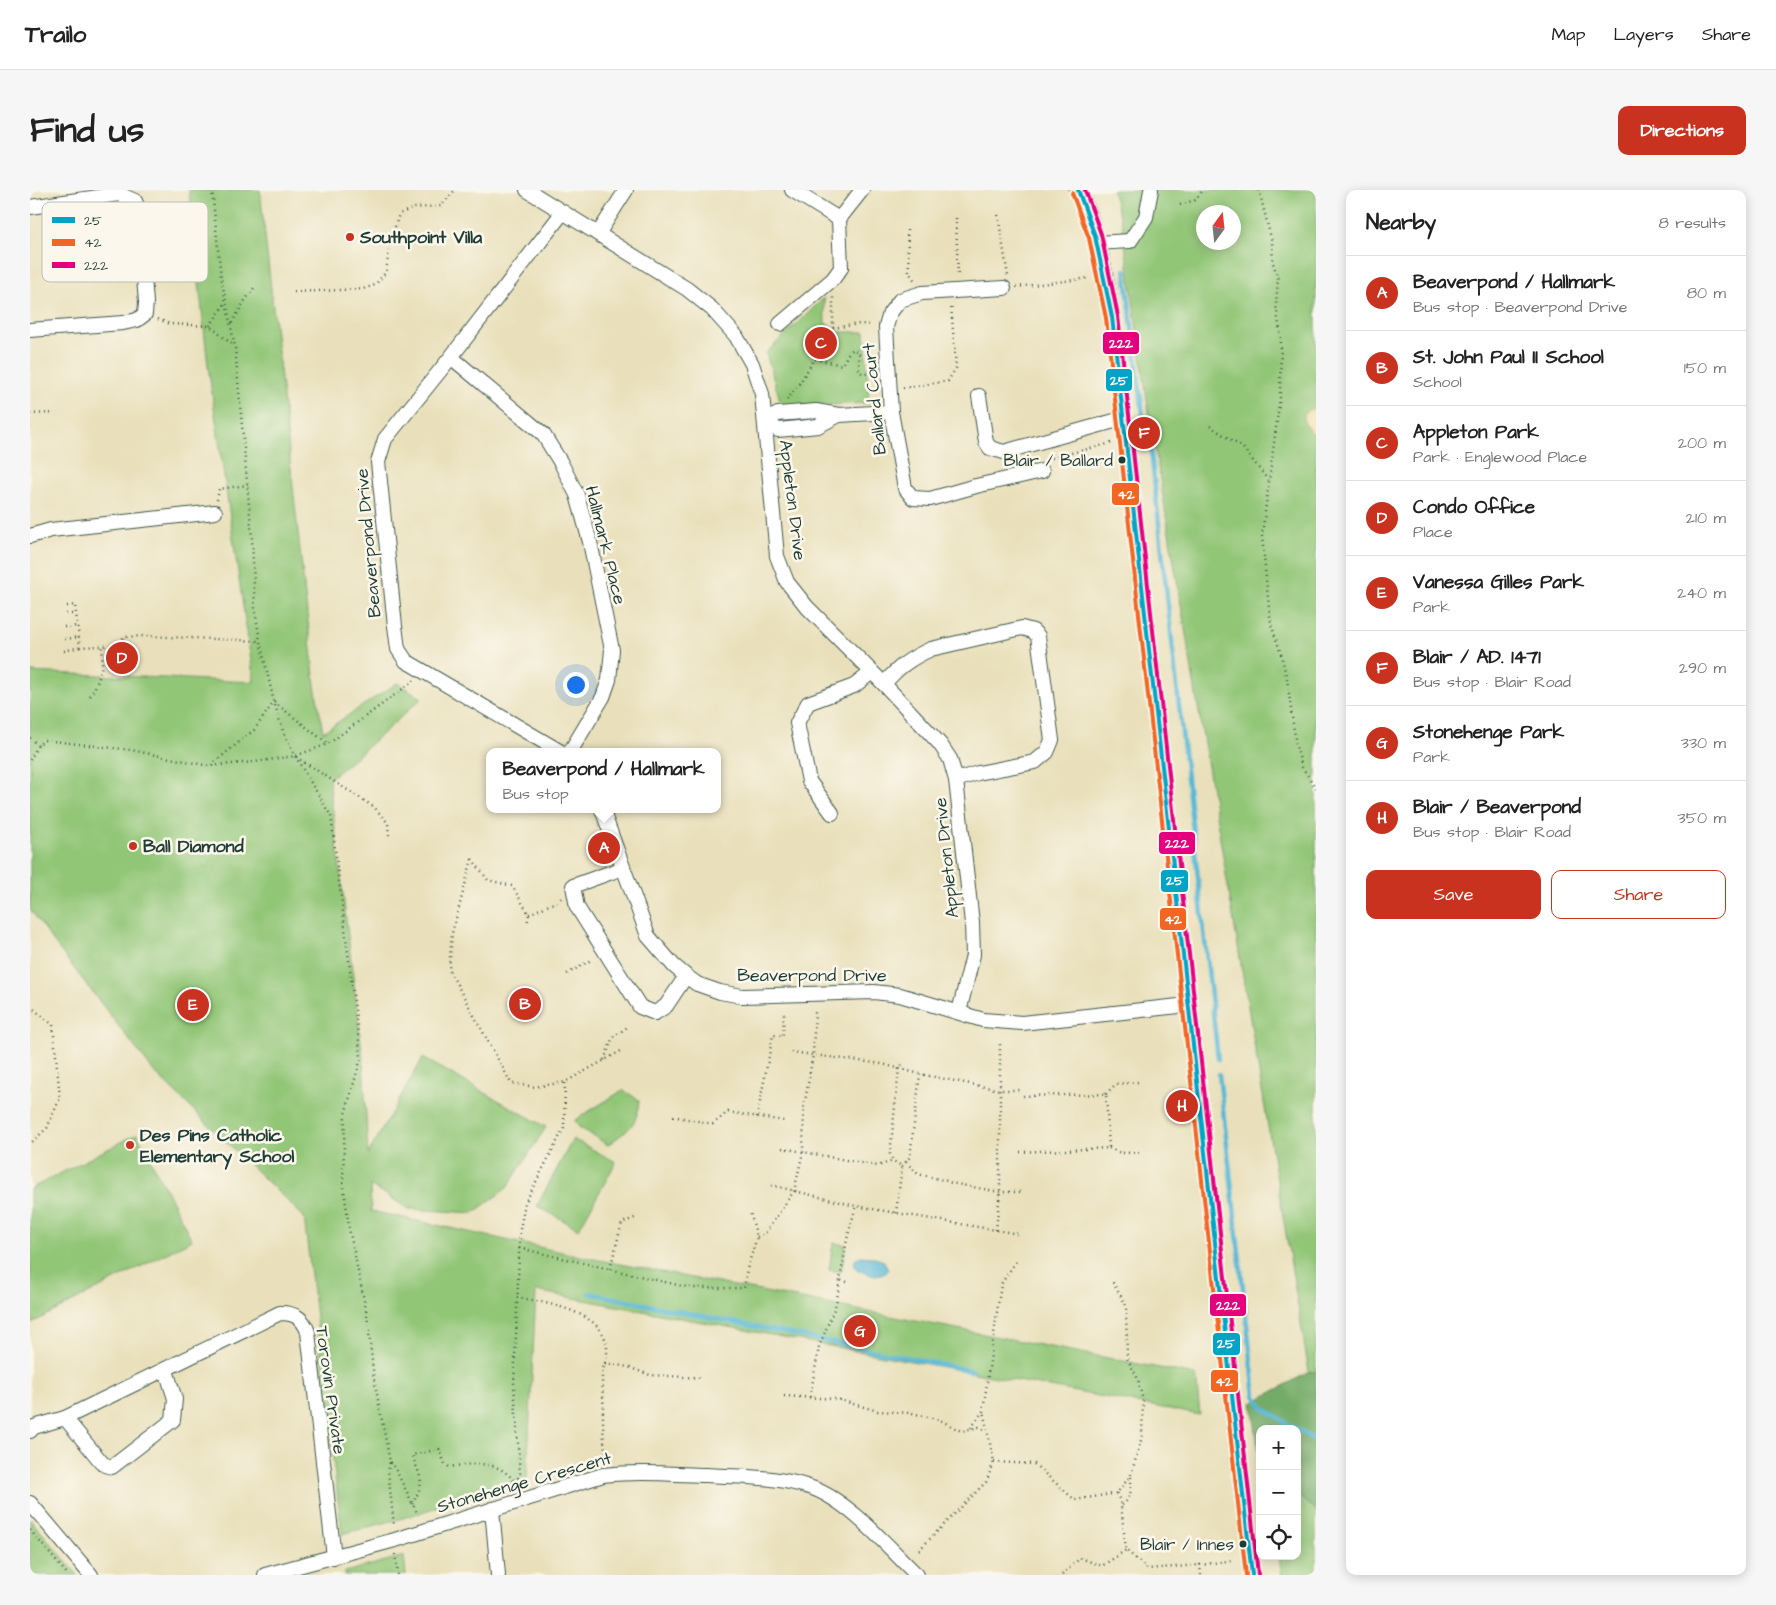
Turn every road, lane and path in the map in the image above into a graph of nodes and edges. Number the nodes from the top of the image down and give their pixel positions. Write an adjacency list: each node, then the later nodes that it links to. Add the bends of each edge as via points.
1 (212, 190): 29 (path)
2 (455, 190): 27 (path, via 441,206 414,208 399,214 390,242 386,272 375,285 363,289)
3 (528, 190): 14 (street, Appleton Drive)
4 (626, 190): 19 (street)
5 (792, 190): 17 (street)
6 (862, 190): 17 (street)
7 (1150, 190): 20 (street, via 1146,217 1130,241)
8 (1203, 190): 13 (path, via 1195,200)
9 (1259, 190): 52 (path, via 1278,278 1276,305 1281,340 1280,397)
10 (1082, 194): 20 (main road)
11 (64, 202): 12 (street, via 119,194)
12 (136, 202)
13 (1180, 204)
14 (563, 212): 19 (street, Appleton Drive); 38 (street, Beaverpond Drive)
15 (998, 215): 25 (path)
16 (956, 218): 26 (path)
17 (839, 219): 22 (street, via 841,268)
18 (907, 230): 28 (path, via 909,272)
19 (598, 234): 48 (street, Appleton Drive, via 687,289 730,329 752,364 762,394)
20 (1096, 243): 21 (main road)
21 (1104, 275): 25 (path); 47 (main road)
22 (833, 279): 32 (street); 35 (path)
23 (144, 282): 30 (street)
24 (254, 288): 31 (path)
25 (1006, 288): 26 (street, Ballard Court)
26 (954, 291): 28 (street, Ballard Court); 41 (path, via 956,368 948,381)
27 (294, 292)
28 (922, 293): 34 (street, Ballard Court, via 900,300 890,313)
29 (226, 302): 31 (path); 33 (path)
30 (145, 314): 33 (path, via 170,324); 36 (street, via 137,320 122,323)
31 (231, 324): 37 (path)
32 (780, 324)
33 (210, 326): 37 (path)
34 (886, 327): 35 (path, via 859,324); 40 (street, Ballard Court)
35 (833, 328): 39 (path)
36 (30, 330)
37 (235, 347): 53 (path)
38 (451, 357): 67 (street, Beaverpond Drive, via 385,439 378,462 398,649 406,661); 76 (street, Hallmark Place, via 543,434 577,495 612,650 609,680 603,697)
39 (815, 358): 40 (path, via 842,365 853,349 859,354 859,371 863,374); 43 (path)
40 (888, 372): 41 (street, Ballard Court)
41 (890, 390): 44 (street, Ballard Court)
42 (979, 396): 47 (street, via 986,442 990,448 1004,452)
43 (783, 406)
44 (891, 412): 48 (street, via 839,416 818,426 778,430); 51 (street, Ballard Court, via 905,488 913,498 930,499)
45 (54, 413): 46 (path)
46 (30, 414)
47 (1125, 418): 50 (main road)
48 (764, 422): 68 (street, Appleton Drive, via 777,556 788,582)
49 (1210, 426): 52 (path, via 1243,448)
50 (1127, 440): 51 (path, via 1041,460); 92 (main road)
51 (1042, 471)
52 (1268, 480): 81 (path, via 1262,535 1266,589 1287,679 1296,746 1302,767)
53 (248, 485): 54 (path, via 219,489); 63 (path, via 255,610)
54 (215, 512): 55 (street, via 51,530)
55 (30, 536)
56 (67, 606): 58 (path, via 75,605)
57 (66, 614): 58 (path)
58 (76, 614): 59 (path)
59 (77, 626): 60 (path); 61 (path)
60 (64, 627)
61 (79, 637): 62 (path); 65 (path)
62 (65, 639)
63 (260, 641): 64 (path, via 145,636 123,637 123,645); 71 (path)
64 (102, 646): 65 (path); 70 (path, via 103,659 97,685)
65 (80, 647): 66 (path)
66 (64, 651)
67 (422, 672): 73 (path, via 409,686); 75 (street, Beaverpond Drive)
68 (872, 672): 69 (street, Appleton Drive); 83 (street, via 854,686 808,704 797,723 809,781)
69 (884, 684): 80 (street, Appleton Drive, via 940,744 950,759); 80 (street, via 898,668 931,649 1022,628 1038,636 1052,740 1047,752 1035,762)
70 (90, 696)
71 (274, 702): 73 (path); 77 (path); 79 (path, via 254,730)
72 (30, 738): 74 (path)
73 (328, 744): 77 (path)
74 (38, 745): 78 (path); 79 (path, via 44,740 131,750)
75 (554, 748)
76 (572, 748)
77 (295, 756): 79 (path); 84 (path, via 374,807 388,823); 153 (path, via 331,816 361,1058 345,1114 343,1181)
78 (30, 760)
79 (209, 766)
80 (956, 780): 96 (street, Appleton Drive, via 973,955)
81 (1316, 788)
82 (603, 813): 85 (street, Beaverpond Drive)
83 (832, 813)
84 (389, 837)
85 (623, 868): 86 (street); 91 (street, Beaverpond Drive, via 648,936)
86 (573, 886): 87 (path, via 558,901); 91 (street, via 578,907 640,1008 655,1014 666,1006)
87 (530, 914): 88 (path); 106 (path, via 512,886 488,880 472,859 452,933 449,970 511,1083 535,1087)
88 (527, 925)
89 (591, 960): 90 (path)
90 (567, 974)
91 (686, 976): 96 (street, Beaverpond Drive, via 697,984 742,996 874,992 900,995)
92 (1188, 1005): 96 (street, Beaverpond Drive, via 1022,1023 984,1020); 178 (main road)
93 (30, 1006): 115 (path, via 53,1025 60,1098 47,1128)
94 (815, 1011): 101 (path)
95 (784, 1012): 113 (path, via 783,1036 773,1035)
96 (959, 1012)
97 (628, 1026): 102 (path, via 613,1037)
98 (1000, 1042): 108 (path)
99 (621, 1051): 102 (path)
100 (791, 1052): 101 (path)
101 (813, 1055): 104 (path); 118 (path, via 804,1107)
102 (604, 1060): 106 (path)
103 (904, 1062): 104 (path)
104 (899, 1069): 105 (path); 121 (path, via 890,1154)
105 (920, 1074): 108 (path); 122 (path, via 910,1157)
106 (565, 1082): 135 (path, via 564,1128 525,1203)
107 (1139, 1082): 110 (path, via 1116,1084)
108 (1000, 1090): 109 (path); 126 (path)
109 (1021, 1090)
110 (1106, 1094): 111 (path); 117 (path)
111 (1021, 1096)
112 (673, 1116): 113 (path, via 713,1124 728,1112)
113 (757, 1117): 114 (path)
114 (784, 1121)
115 (30, 1144)
116 (782, 1148): 118 (path)
117 (1109, 1148): 119 (path); 120 (path, via 1121,1153)
118 (803, 1152): 121 (path, via 878,1166); 125 (path)
119 (1020, 1152)
120 (1143, 1152)
121 (893, 1161): 123 (path)
122 (906, 1162): 123 (path); 126 (path, via 918,1174)
123 (902, 1166): 130 (path)
124 (771, 1185): 125 (path)
125 (794, 1191): 128 (path); 134 (path, via 764,1235)
126 (1000, 1192): 127 (path); 132 (path)
127 (1020, 1192)
128 (856, 1206): 130 (path); 138 (path)
129 (750, 1212): 134 (path)
130 (896, 1213): 132 (path)
131 (637, 1216): 137 (path, via 622,1223)
132 (996, 1230): 133 (path)
133 (1019, 1234)
134 (757, 1237): 137 (path, via 744,1288 690,1288)
135 (519, 1248): 137 (path); 141 (path)
136 (1018, 1260): 147 (path, via 1001,1284)
137 (610, 1270)
138 (840, 1280): 140 (path); 146 (path, via 836,1304 819,1347)
139 (1112, 1281): 155 (path, via 1126,1305 1127,1358 1138,1379 1143,1402 1142,1437)
140 (847, 1282)
141 (517, 1298): 142 (path, via 556,1305 591,1321 604,1336); 158 (path, via 514,1384 520,1473 516,1483 508,1473 482,1463 449,1467 439,1449 412,1455 422,1479)
142 (605, 1363): 144 (path, via 650,1375); 152 (path, via 602,1376 603,1444)
143 (166, 1370): 148 (street, Torovin Private); 148 (street, via 175,1399 173,1420 112,1467 102,1464); 167 (street, Torovin Private, via 280,1313 289,1313 304,1322 308,1332)
144 (702, 1378)
145 (784, 1396): 146 (path)
146 (810, 1397): 149 (path, via 836,1399 878,1411 912,1413 940,1420 961,1431)
147 (983, 1411): 149 (path); 151 (path)
148 (66, 1418): 150 (street, Torovin Private)
149 (970, 1429): 151 (path, via 979,1427)
150 (30, 1431)
151 (987, 1431): 154 (path)
152 (607, 1458)
153 (390, 1462): 158 (path, via 396,1468); 163 (path)
154 (994, 1462): 156 (path, via 1034,1464 1074,1500); 164 (path, via 986,1482)
155 (1130, 1476): 156 (path); 159 (path, via 1131,1492)
156 (1117, 1493): 159 (path)
157 (30, 1503): 171 (street)
158 (412, 1504): 161 (path)
159 (1121, 1505): 165 (path)
160 (492, 1509): 167 (street, Stonehenge Crescent); 174 (street); 175 (street, Stonehenge Crescent, via 604,1475 631,1472 770,1478 812,1488 837,1502)
161 (418, 1515)
162 (30, 1530): 170 (path)
163 (394, 1530)
164 (919, 1550)
165 (1126, 1550): 169 (path, via 1147,1568); 176 (path, via 1102,1566 1080,1558)
166 (395, 1552): 173 (path)
167 (334, 1556): 172 (street, Stonehenge Crescent)
168 (1234, 1560): 169 (path)
169 (1200, 1565): 177 (path)
170 (68, 1575)
171 (91, 1575)
172 (265, 1575)
173 (398, 1575)
174 (498, 1575)
175 (918, 1575)
176 (1062, 1575)
177 (1200, 1575)
178 (1252, 1575)

